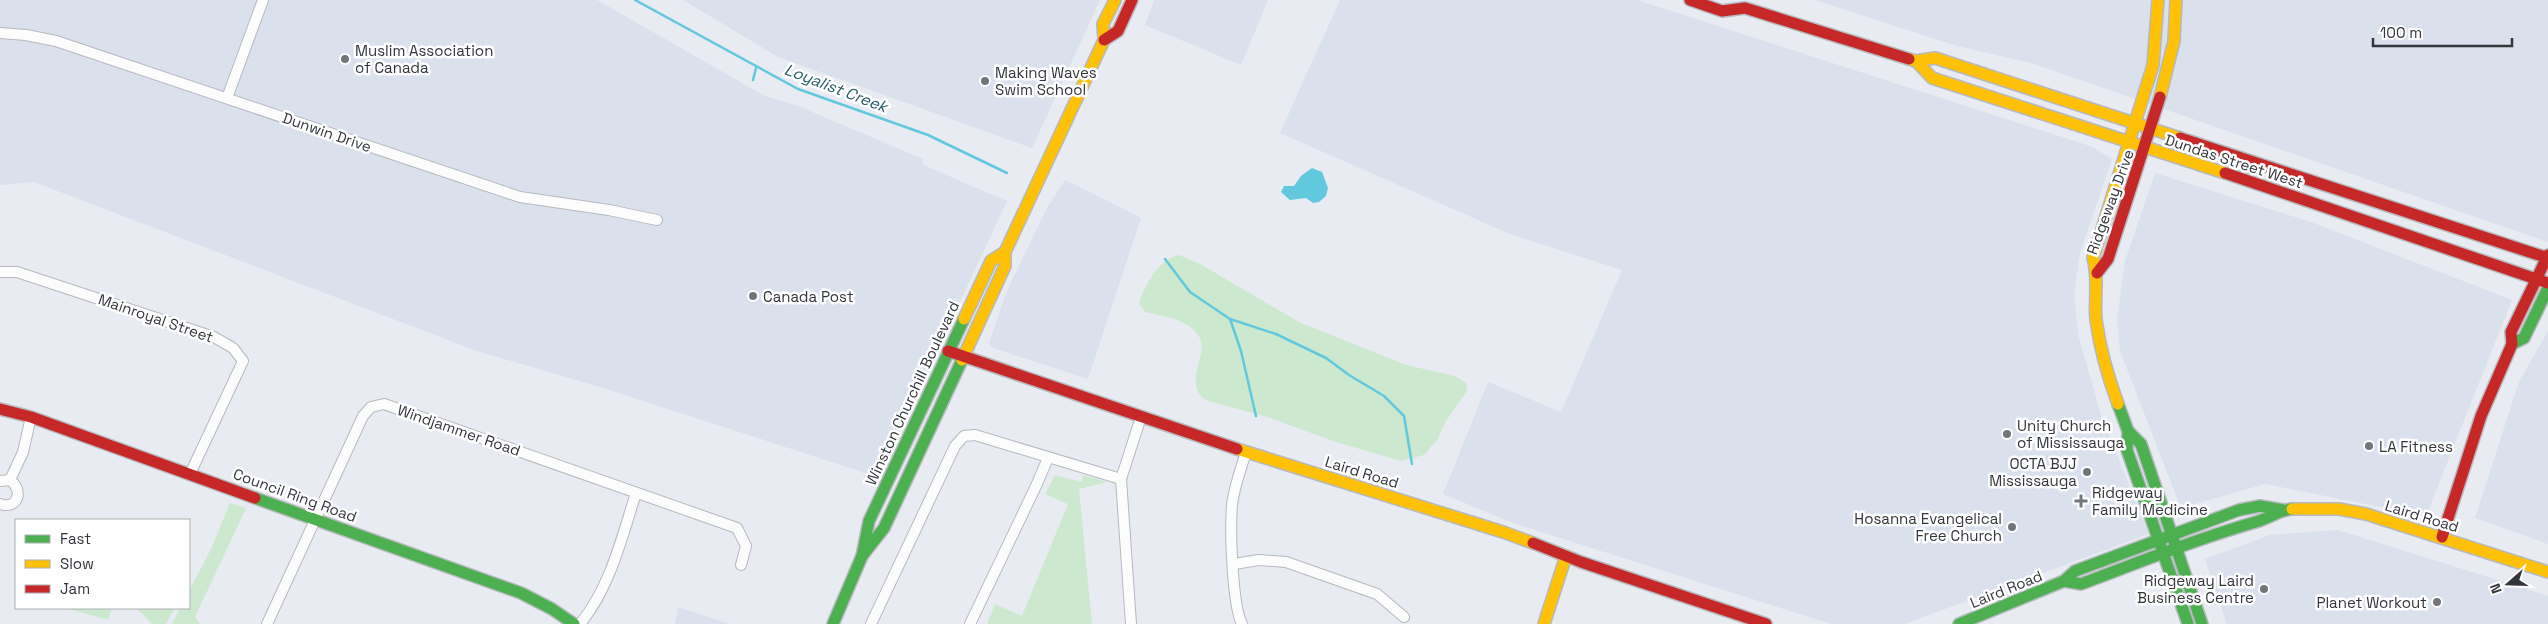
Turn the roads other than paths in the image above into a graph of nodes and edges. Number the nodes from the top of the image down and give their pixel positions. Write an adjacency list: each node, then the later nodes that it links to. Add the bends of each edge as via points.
1 (262, 0): 12 (street)
2 (1115, 0): 10 (street, Winston Churchill Boulevard, via 1103,24)
3 (1132, 0): 10 (street, Winston Churchill Boulevard, via 1118,31)
4 (1690, 0): 8 (street, Dundas Street West, via 1722,11)
5 (1736, 0): 8 (street, Dundas Street West)
6 (2158, 0): 13 (street, Ridgeway Drive, via 2153,65)
7 (2176, 0): 14 (street, Ridgeway Drive, via 2174,43)
8 (1745, 8): 11 (street, Dundas Street West)
9 (0, 33): 12 (street, Dunwin Drive, via 56,41)
10 (1104, 40): 16 (street, Winston Churchill Boulevard)
11 (1916, 61): 13 (street, Dundas Street West, via 1935,58); 13 (street, Dundas Street West, via 1932,78)
12 (227, 98): 15 (street, Dunwin Drive, via 520,197)
13 (2133, 134): 14 (street, Dundas Street West); 14 (street, Dundas Street West); 19 (street, Ridgeway Drive, via 2093,258)
14 (2148, 139): 17 (street, Dundas Street West); 19 (street, Ridgeway Drive, via 2108,259); 20 (street, Dundas Street West)
15 (658, 220)
16 (1005, 252): 24 (street, Winston Churchill Boulevard, via 991,260); 25 (street, Winston Churchill Boulevard, via 1005,266)
17 (2548, 256): 20 (street)
18 (0, 272): 32 (street, Mainroyal Street, via 18,272 214,337 233,348 243,361)
19 (2097, 273): 29 (street, Ridgeway Drive, via 2095,305 2106,370)
20 (2538, 274): 21 (street, Dundas Street West); 23 (street, via 2511,332)
21 (2548, 283)
22 (2548, 288): 23 (street, via 2524,338)
23 (2512, 344): 40 (street, via 2481,416)
24 (948, 351): 25 (street, Laird Road); 44 (street, Winston Churchill Boulevard, via 869,521)
25 (963, 356): 28 (street, Laird Road); 44 (street, Winston Churchill Boulevard, via 884,528)
26 (0, 409): 27 (street, Council Ring Road)
27 (31, 417): 32 (street, Council Ring Road); 34 (street, via 22,452)
28 (1140, 417): 30 (street, Laird Road); 33 (street)
29 (2128, 431): 39 (street, Ridgeway Drive, via 2141,444); 41 (street, Ridgeway Drive, via 2128,450)
30 (1246, 452): 45 (street, Laird Road, via 1484,526); 46 (street, via 1232,503)
31 (1048, 458): 33 (street); 55 (street, via 975,435 964,436 955,446); 56 (street)
32 (190, 474): 38 (street, Council Ring Road)
33 (1121, 479): 57 (street)
34 (5, 481): 36 (street, via 16,484 19,491 12,504)
35 (636, 493): 38 (street, Windjammer Road, via 384,404 371,407 363,416); 47 (street, Windjammer Road, via 737,528 746,546); 53 (street, via 614,560 589,613)
36 (0, 504)
37 (2283, 510): 39 (street, Laird Road, via 2268,505 2246,508); 40 (street, Laird Road, via 2339,509); 42 (street, Laird Road, via 2269,518)
38 (316, 519): 51 (street, Windjammer Road); 52 (street, Council Ring Road, via 521,593 552,608)
39 (2172, 534): 41 (street, Laird Road); 42 (street, Ridgeway Drive)
40 (2442, 537): 48 (street, Laird Road)
41 (2158, 539): 43 (street, Ridgeway Drive); 49 (street, Laird Road, via 2075,570)
42 (2177, 547): 43 (street, Laird Road); 63 (street, Ridgeway Drive)
43 (2163, 552): 49 (street, Laird Road, via 2081,584); 62 (street, Ridgeway Drive)
44 (862, 556): 54 (street, Winston Churchill Boulevard)
45 (1566, 556): 59 (street); 60 (street, Laird Road)
46 (1234, 564): 50 (street, via 1259,560 1286,562 1376,594); 58 (street, via 1235,605)
47 (741, 565)
48 (2548, 572)
49 (2064, 581): 61 (street, Laird Road)
50 (1404, 617)
51 (267, 624)
52 (574, 624)
53 (580, 624)
54 (833, 624)
55 (871, 624)
56 (970, 624)
57 (1131, 624)
58 (1242, 624)
59 (1544, 624)
60 (1766, 624)
61 (1959, 624)
62 (2188, 624)
63 (2202, 624)

